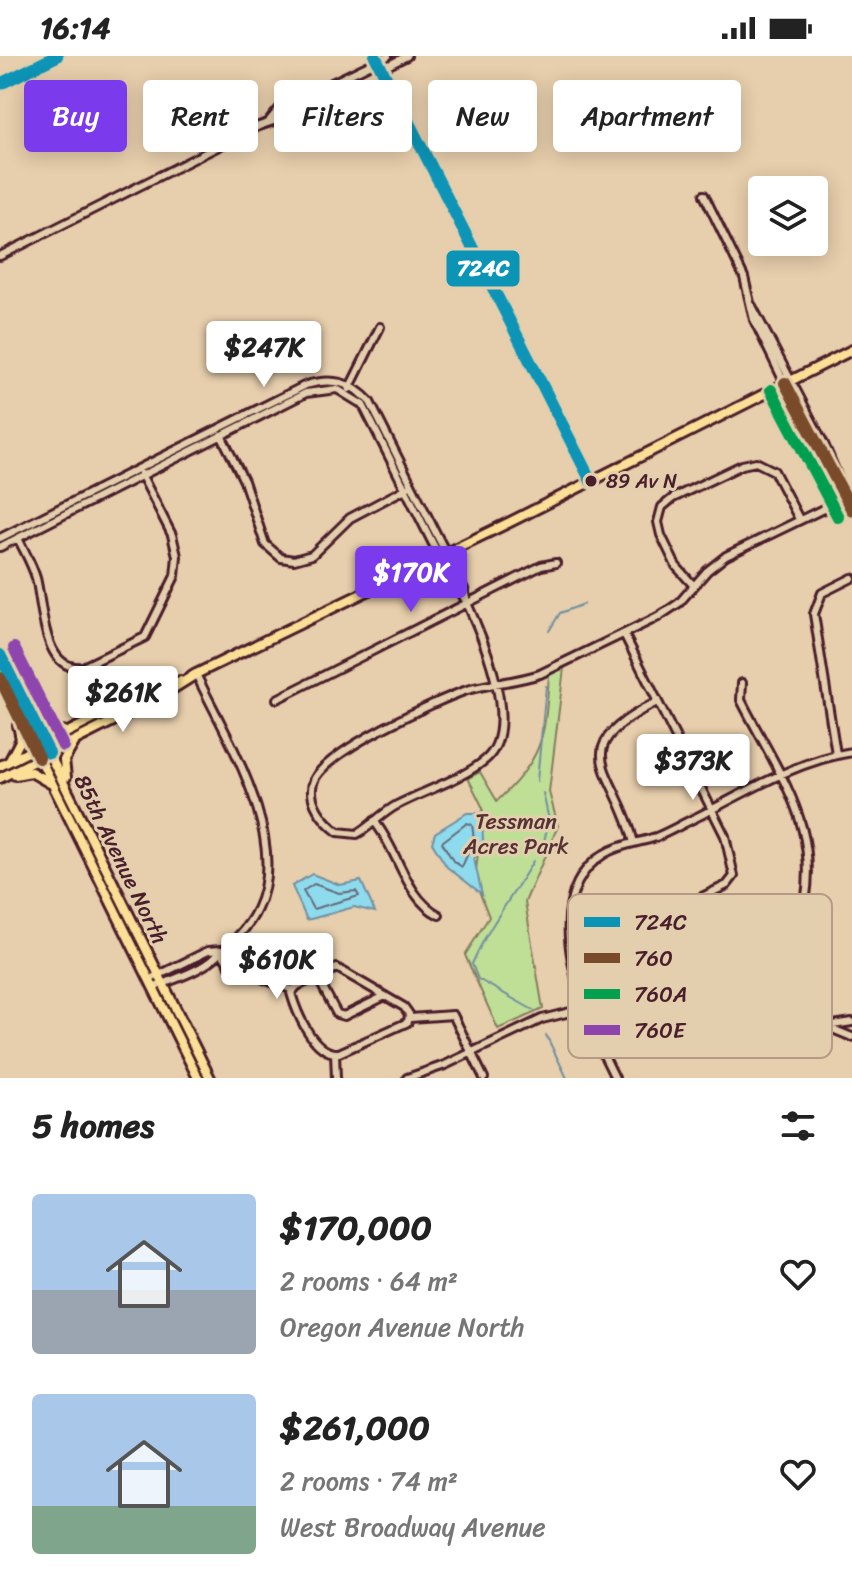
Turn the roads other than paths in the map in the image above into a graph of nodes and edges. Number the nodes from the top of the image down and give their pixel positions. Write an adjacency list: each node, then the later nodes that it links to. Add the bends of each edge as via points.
1 (57, 56): 6 (street)
2 (388, 56): 4 (street)
3 (407, 56): 5 (street)
4 (376, 58): 5 (street); 7 (street, via 280,108)
5 (382, 69): 7 (street); 16 (street)
6 (0, 84)
7 (270, 120): 9 (street)
8 (704, 195): 12 (street)
9 (0, 256)
10 (380, 327): 13 (street)
11 (852, 350): 12 (main road)
12 (788, 381): 16 (main road); 18 (street)
13 (349, 389): 14 (street, via 321,380); 17 (street)
14 (219, 432): 15 (street); 17 (street, via 244,481 265,544 281,558 312,555 350,518)
15 (140, 472): 21 (street); 21 (street, via 172,535 177,567 144,638 83,667 59,661 46,630 36,578)
16 (591, 481): 24 (main road)
17 (408, 487): 24 (street)
18 (849, 496): 19 (street); 20 (street)
19 (852, 510)
20 (799, 519): 27 (street, via 726,556); 27 (street, via 774,471 762,463 742,465 662,507 658,522 671,556)
21 (16, 534): 22 (street); 23 (street)
22 (0, 538)
23 (0, 547)
24 (443, 554): 28 (street); 31 (main road)
25 (556, 563): 28 (street)
26 (852, 578): 45 (street, via 822,593 814,614)
27 (694, 586): 29 (street, via 669,611)
28 (467, 603): 34 (street, via 486,646); 36 (street)
29 (624, 634): 34 (street, via 543,673); 37 (street)
30 (0, 655): 38 (main road, 85th Avenue North)
31 (192, 676): 39 (main road); 40 (main road); 59 (street, via 243,773 267,853 259,906 245,929)
32 (0, 678): 42 (main road, 85th Avenue North)
33 (742, 683): 48 (street, via 741,700)
34 (494, 684): 52 (street, via 501,728 489,756); 52 (street, via 439,701 352,746 322,769 313,782 312,798 333,829 350,836)
35 (0, 689): 47 (main road, via 21,734 19,746)
36 (277, 699)
37 (657, 702): 51 (street); 53 (street, via 619,722 603,749 604,769)
38 (32, 719): 39 (main road, via 53,731); 41 (main road, 85th Avenue North)
39 (76, 727): 41 (main road)
40 (81, 737): 44 (main road); 57 (main road, via 69,748 63,768)
41 (44, 744): 42 (main road); 44 (main road, 85th Avenue North)
42 (35, 748): 46 (main road, 85th Avenue North); 47 (main road)
43 (852, 752): 45 (street)
44 (49, 753): 46 (main road); 57 (main road, 85th Avenue North)
45 (836, 754): 48 (street)
46 (39, 758): 49 (main road); 50 (main road, 85th Avenue North)
47 (4, 764)
48 (779, 776): 51 (street); 56 (street, via 808,842)
49 (0, 779): 50 (main road, via 31,772)
50 (53, 786): 62 (main road, 85th Avenue North)
51 (712, 809): 53 (street); 55 (street, via 728,843 734,876)
52 (374, 821): 58 (street, via 420,901)
53 (634, 843): 54 (street, via 614,848 591,864)
54 (572, 894)
55 (709, 894)
56 (805, 894)
57 (121, 898): 61 (main road, 85th Avenue North)
58 (439, 915)
59 (220, 950): 61 (street, via 213,959); 63 (street, via 230,966)
60 (317, 976): 63 (street); 64 (street, via 337,968); 64 (street, via 337,1014 344,1016)
61 (161, 980): 62 (street); 75 (main road, 85th Avenue North)
62 (151, 984): 74 (main road, 85th Avenue North)
63 (293, 990): 72 (street, via 291,996 317,1045)
64 (385, 996): 66 (street, via 408,1010)
65 (568, 1012): 71 (street)
66 (410, 1018): 71 (street, via 453,1015); 72 (street, via 401,1027)
67 (852, 1024): 68 (street); 70 (street)
68 (832, 1025)
69 (832, 1029): 70 (street)
70 (852, 1036)
71 (474, 1052): 77 (street); 78 (street)
72 (335, 1053): 76 (street)
73 (607, 1058): 79 (street)
74 (198, 1078)
75 (210, 1078)
76 (336, 1078)
77 (407, 1078)
78 (484, 1078)
79 (615, 1078)

